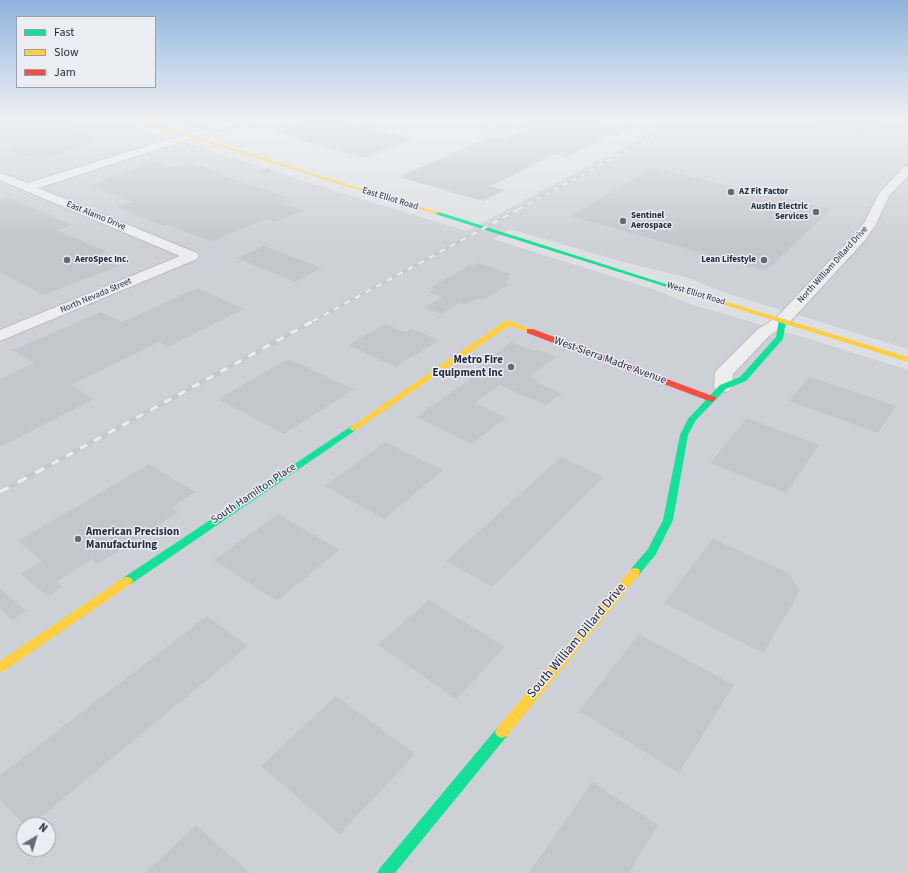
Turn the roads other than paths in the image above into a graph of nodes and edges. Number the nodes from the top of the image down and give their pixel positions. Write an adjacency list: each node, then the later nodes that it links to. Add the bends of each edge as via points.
1 (105, 161): 5 (street)
2 (266, 161): 6 (street, East Elliot Road)
3 (908, 169): 8 (street, North William Dillard Drive, via 884,195 861,236)
4 (0, 176): 5 (street, East Alamo Drive)
5 (23, 186): 7 (street, East Alamo Drive)
6 (485, 228): 8 (street, West Elliot Road)
7 (192, 256): 10 (street, North Nevada Street)
8 (782, 321): 11 (street, West Elliot Road); 12 (street, South William Dillard Drive, via 764,332 724,373)
9 (508, 323): 12 (street, West Sierra Madre Avenue); 13 (street, South Hamilton Place)
10 (0, 336)
11 (908, 360)
12 (718, 393): 14 (street, South William Dillard Drive, via 692,419 684,435 668,520 652,551)
13 (0, 667)
14 (385, 873)

